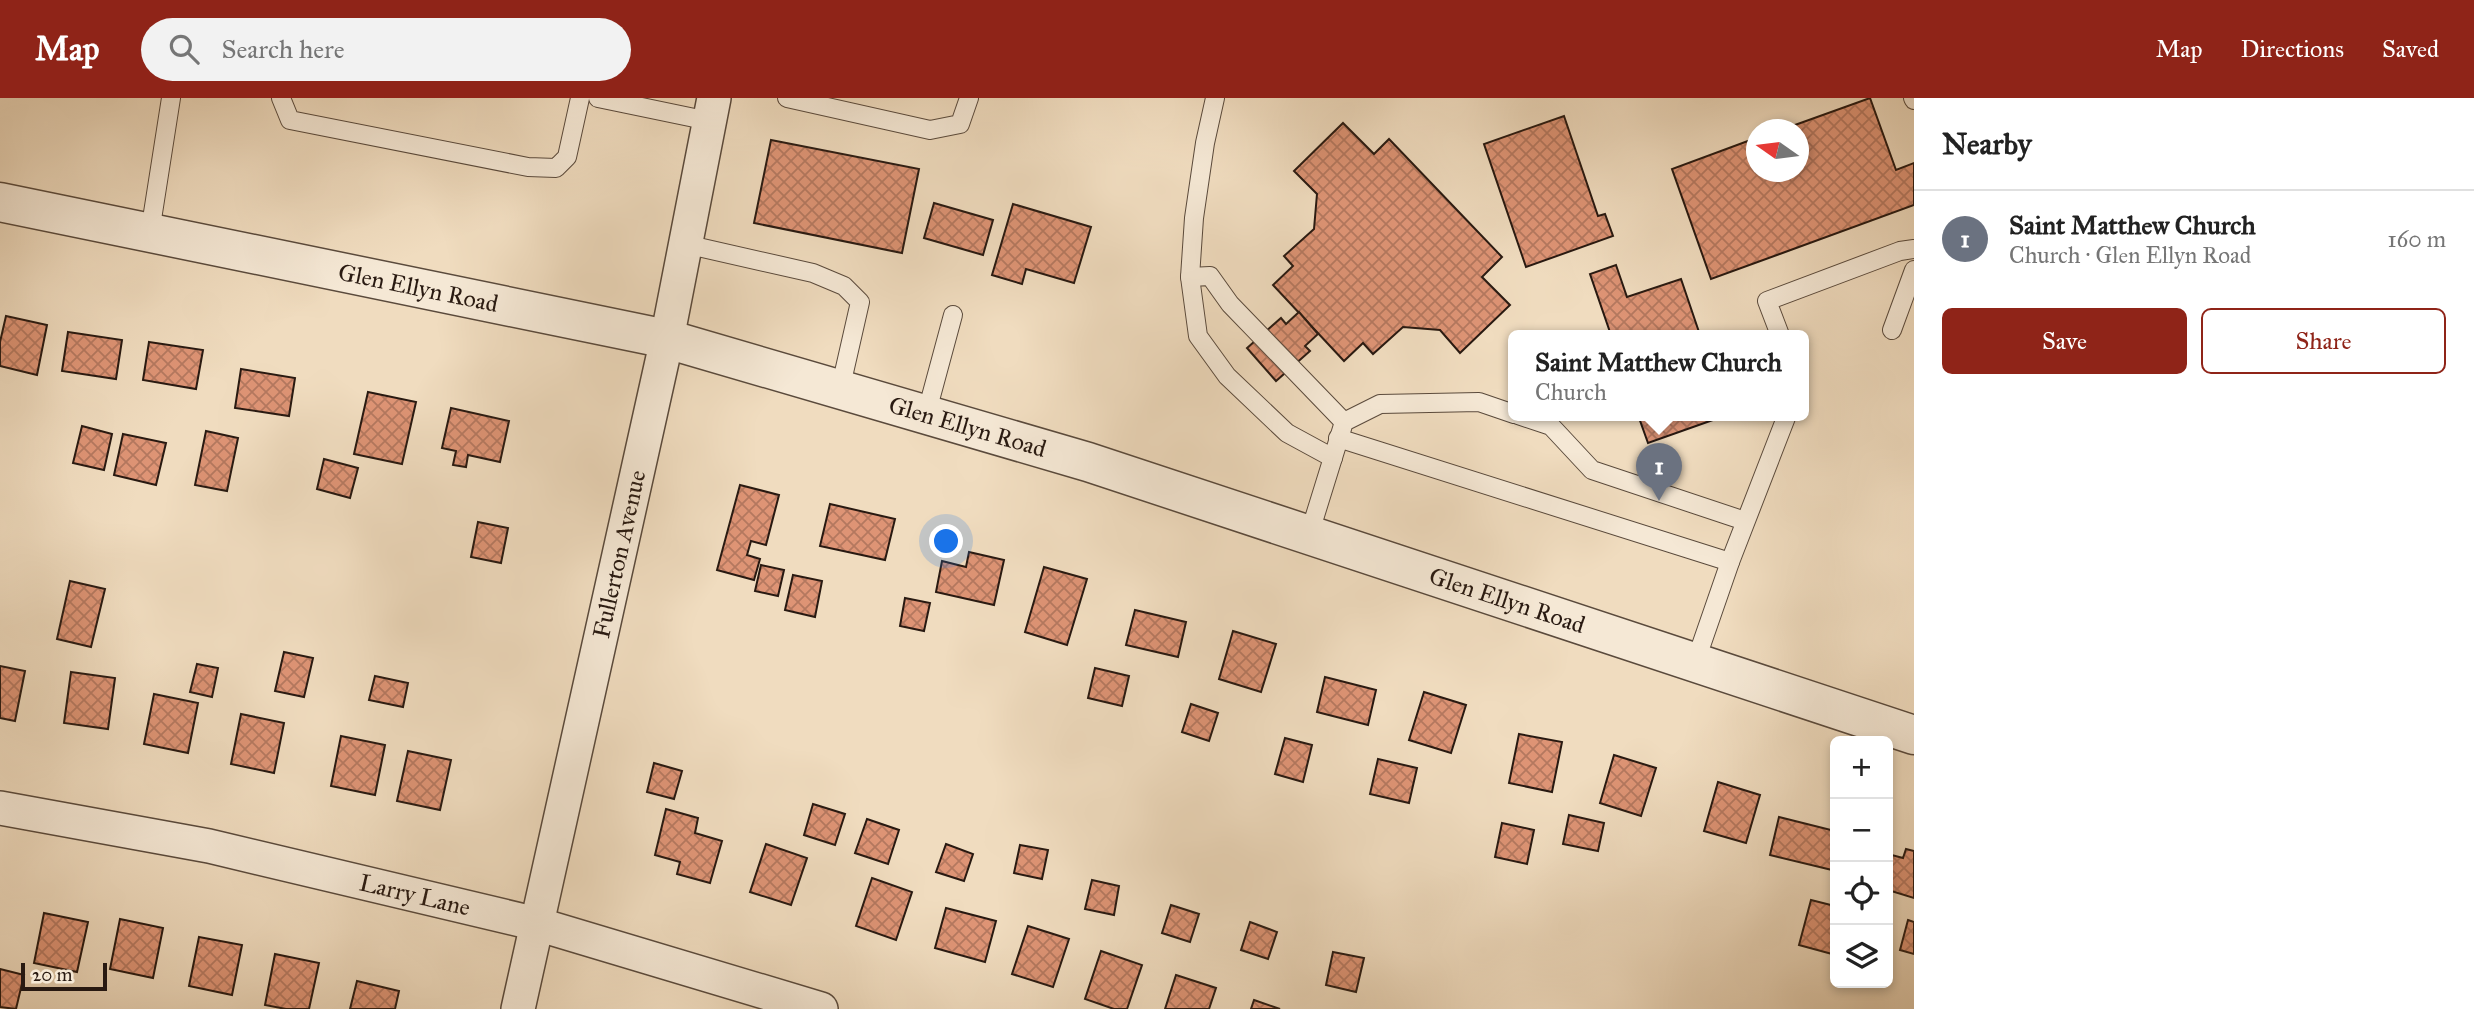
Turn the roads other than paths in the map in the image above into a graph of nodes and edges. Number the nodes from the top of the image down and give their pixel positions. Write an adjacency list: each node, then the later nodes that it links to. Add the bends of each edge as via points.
1 (171, 98): 10 (lane)
2 (281, 98): 3 (lane, via 290,120 528,167 556,168 567,156)
3 (580, 98)
4 (598, 98): 8 (lane)
5 (787, 98): 6 (lane, via 930,130 960,124)
6 (969, 98)
7 (1214, 98): 14 (lane, via 1194,218)
8 (712, 109): 11 (street, Fullerton Avenue)
9 (0, 202): 10 (street, Glen Ellyn Road)
10 (150, 232): 18 (street, Glen Ellyn Road)
11 (685, 244): 18 (street, Fullerton Avenue); 19 (lane, via 813,273 844,286 860,302)
12 (1914, 248): 16 (lane, via 1768,300)
13 (1914, 270): 17 (lane)
14 (1191, 277): 24 (lane, via 1210,276); 25 (lane, via 1198,336 1227,376 1287,433)
15 (953, 315): 21 (lane)
16 (1778, 330)
17 (1892, 330)
18 (667, 339): 19 (street, Glen Ellyn Road); 32 (street, Fullerton Avenue)
19 (840, 390): 21 (street, Glen Ellyn Road)
20 (1508, 411): 24 (lane, via 1479,402 1380,404)
21 (926, 415): 27 (street, Glen Ellyn Road, via 1088,462)
22 (1536, 421): 26 (lane, via 1551,426 1592,470)
23 (1785, 421): 26 (lane)
24 (1341, 430): 25 (lane); 28 (lane)
25 (1332, 458): 27 (lane)
26 (1745, 521): 28 (lane)
27 (1309, 535): 29 (street, Glen Ellyn Road)
28 (1730, 562): 29 (lane)
29 (1695, 663): 30 (street, Glen Ellyn Road)
30 (1914, 735)
31 (0, 808): 32 (street, Larry Lane, via 209,846)
32 (537, 924): 33 (street, Fullerton Avenue); 34 (street, Larry Lane)
33 (518, 1009)
34 (821, 1009)

